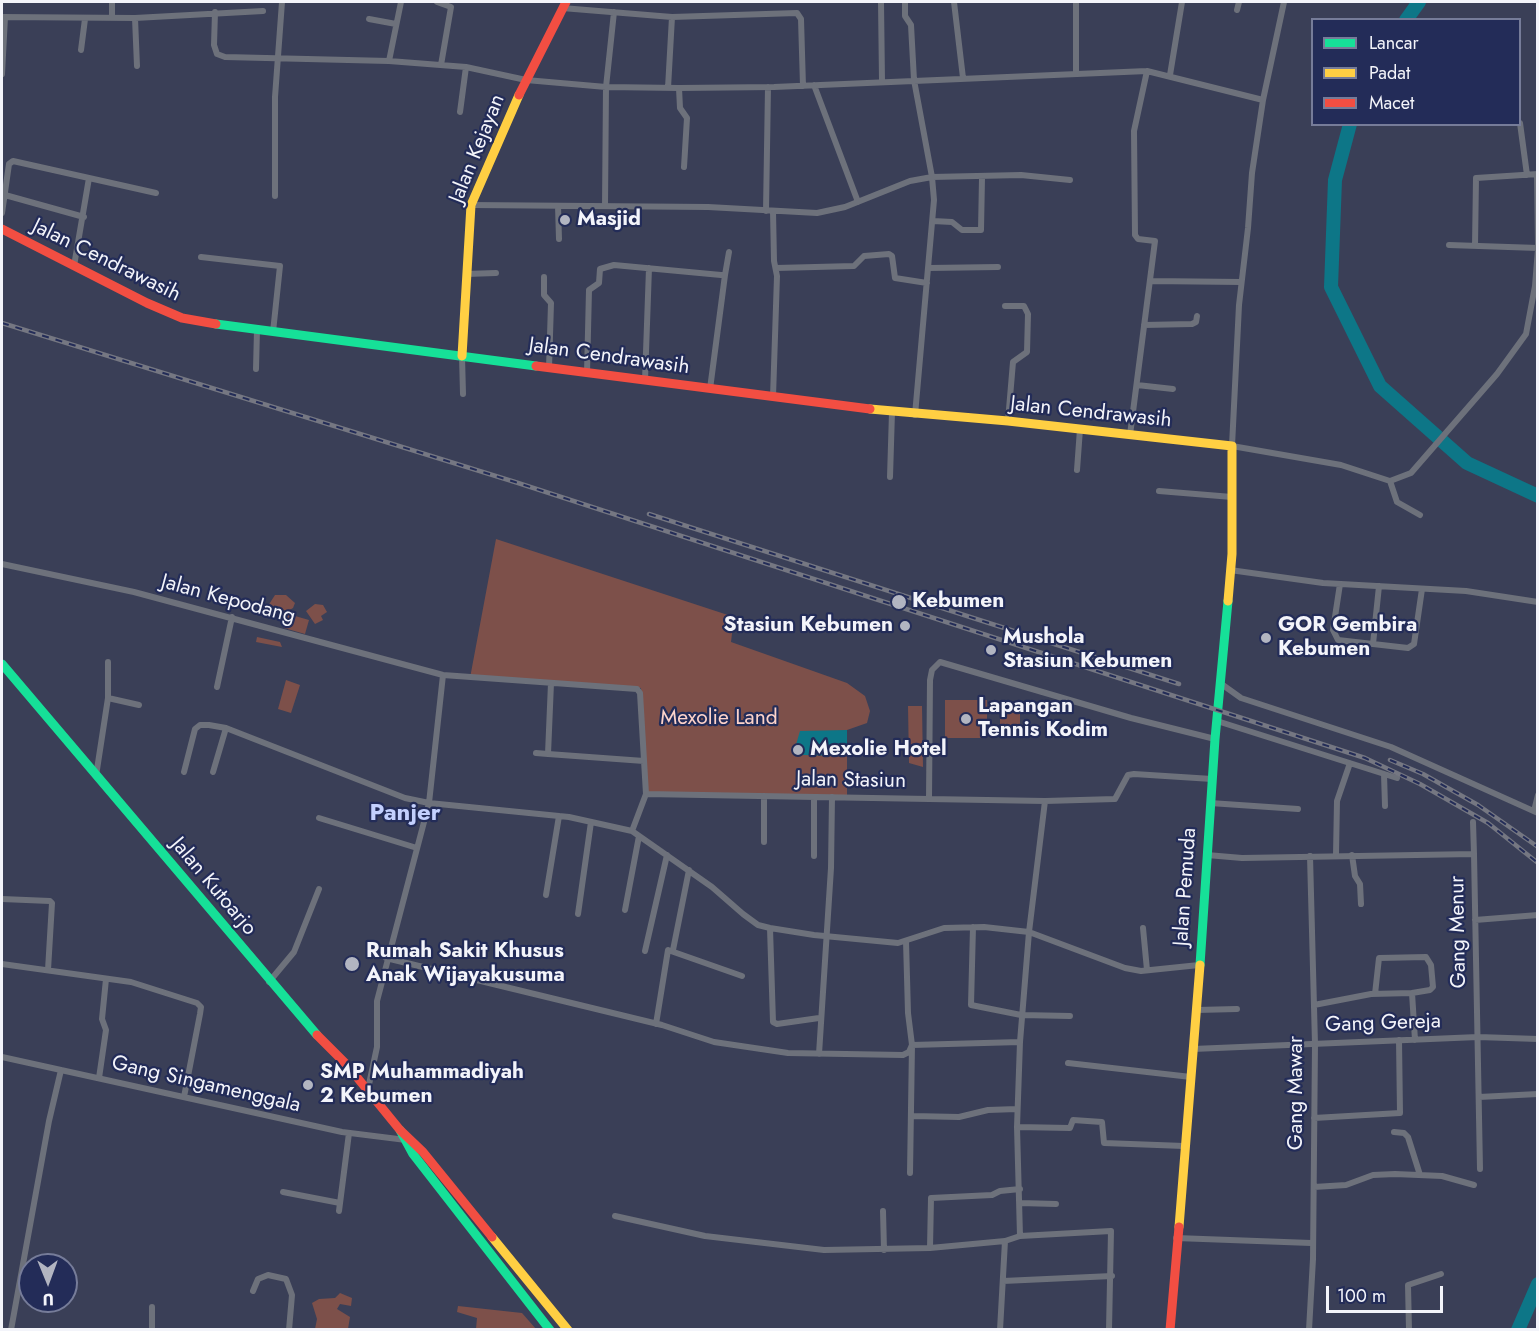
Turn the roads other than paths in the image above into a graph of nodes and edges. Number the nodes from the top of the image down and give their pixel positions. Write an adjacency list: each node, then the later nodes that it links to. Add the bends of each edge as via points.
1 (112, 2): 19 (street)
2 (282, 2): 25 (street)
3 (401, 2): 23 (street)
4 (437, 2): 27 (street, via 451,7)
5 (881, 2): 37 (street)
6 (905, 2): 36 (street, via 904,16 912,25)
7 (954, 2): 34 (street)
8 (1076, 2): 32 (street)
9 (1182, 2): 33 (street)
10 (1239, 2): 13 (street)
11 (1284, 2): 44 (street)
12 (564, 5): 16 (street); 35 (main road, Jalan Kejayan)
13 (1238, 10)
14 (263, 11): 15 (street)
15 (214, 12): 20 (street); 25 (street, via 217,54)
16 (614, 12): 18 (street); 40 (street)
17 (3, 17): 21 (street); 31 (street)
18 (672, 17): 39 (street, via 797,13 801,19); 42 (street)
19 (112, 18): 20 (street); 21 (street)
20 (135, 18): 28 (street)
21 (85, 19): 24 (street)
22 (369, 19): 23 (street)
23 (396, 24): 26 (street)
24 (81, 50)
25 (277, 60): 26 (street); 56 (street)
26 (389, 61): 27 (street)
27 (441, 65): 29 (street)
28 (137, 66)
29 (466, 67): 35 (street); 45 (street)
30 (1147, 71): 32 (street); 33 (street); 81 (street, via 1134,131 1135,235 1155,241)
31 (2, 74)
32 (1076, 74): 34 (street)
33 (1170, 75): 44 (street)
34 (963, 78): 36 (street)
35 (526, 80): 40 (street); 58 (main road, Jalan Kejayan)
36 (914, 80): 37 (street); 50 (street)
37 (882, 81): 38 (street)
38 (814, 85): 39 (street); 57 (street)
39 (803, 86): 41 (street)
40 (606, 87): 42 (street); 60 (street)
41 (768, 87): 43 (street); 61 (street)
42 (668, 88): 43 (street)
43 (680, 88): 47 (street, via 680,108 687,118)
44 (1263, 100): 82 (street)
45 (460, 112)
46 (1520, 126): 48 (street)
47 (684, 167)
48 (1527, 174): 49 (street); 68 (street, via 1476,178)
49 (1537, 174): 69 (street)
50 (933, 177): 52 (street); 57 (street, via 910,181); 64 (street)
51 (89, 178): 54 (street); 55 (street, via 13,161 9,164); 63 (street)
52 (982, 178): 53 (street); 64 (street, via 981,230 962,230 952,222)
53 (1070, 180)
54 (156, 193)
55 (5, 195): 62 (street); 63 (street)
56 (275, 196)
57 (858, 202): 61 (street, via 817,213)
58 (471, 205): 59 (street); 78 (main road, Jalan Kejayan)
59 (558, 206): 60 (street); 66 (street)
60 (605, 206): 61 (street)
61 (770, 211): 75 (street)
62 (2, 213)
63 (84, 217): 72 (street)
64 (933, 221): 76 (street)
65 (2, 229): 72 (main road, Jalan Cendrawasih)
66 (559, 239)
67 (1449, 245): 68 (street)
68 (1475, 246): 69 (street)
69 (1538, 247): 84 (street)
70 (729, 252): 79 (street)
71 (201, 257): 89 (street, via 280,266)
72 (74, 266): 88 (main road, Jalan Cendrawasih, via 182,318)
73 (998, 267): 76 (street)
74 (649, 268): 79 (street); 93 (street, via 614,265 600,269 599,283 590,290); 94 (street)
75 (777, 268): 83 (street, via 854,266 864,256 889,254 895,278); 99 (street)
76 (929, 268): 83 (street)
77 (496, 273): 78 (street)
78 (466, 274): 90 (main road, Jalan Kejayan)
79 (725, 275): 96 (street)
80 (544, 277): 91 (street, via 544,295 551,303)
81 (1150, 281): 82 (street); 87 (street)
82 (1241, 282): 105 (street)
83 (927, 283): 101 (street)
84 (1536, 286): 108 (street, via 1523,339 1414,471)
85 (1005, 306): 102 (street, via 1023,306 1028,314 1027,352 1013,362)
86 (1197, 316): 87 (street, via 1192,324)
87 (1144, 325): 95 (street)
88 (256, 330): 89 (main road, Jalan Cendrawasih); 92 (street)
89 (273, 333): 90 (main road, Jalan Cendrawasih)
90 (462, 356): 91 (main road, Jalan Cendrawasih); 98 (street)
91 (549, 368): 93 (main road, Jalan Cendrawasih)
92 (256, 369)
93 (587, 372): 94 (main road, Jalan Cendrawasih)
94 (645, 380): 96 (main road, Jalan Cendrawasih)
95 (1137, 385): 97 (street); 104 (street)
96 (710, 389): 99 (main road, Jalan Cendrawasih)
97 (1173, 389)
98 (463, 394)
99 (773, 397): 100 (main road, Jalan Cendrawasih)
100 (892, 412): 101 (main road, Jalan Cendrawasih); 107 (street)
101 (915, 415): 102 (main road, Jalan Cendrawasih)
102 (1008, 421): 103 (main road, Jalan Cendrawasih)
103 (1080, 429): 104 (main road, Jalan Cendrawasih); 106 (street)
104 (1130, 435): 105 (main road, Jalan Cendrawasih)
105 (1232, 446): 108 (street, via 1341,465); 110 (main road, Jalan Pemuda)
106 (1077, 470)
107 (890, 477)
108 (1390, 481): 111 (street, via 1398,502)
109 (1159, 491): 110 (street)
110 (1232, 497): 113 (main road, Jalan Pemuda)
111 (1420, 515)
112 (2, 564): 118 (street, Jalan Kepodang)
113 (1230, 570): 114 (street); 124 (main road, Jalan Pemuda)
114 (1340, 584): 115 (street); 119 (street, via 1333,634 1341,641)
115 (1379, 586): 116 (street); 119 (street)
116 (1422, 589): 117 (street); 119 (street, via 1413,646)
117 (1538, 602)
118 (232, 617): 122 (street, Jalan Kepodang); 125 (street)
119 (1373, 644)
120 (108, 662): 126 (street)
121 (2, 664): 138 (main road, Jalan Kutoarjo)
122 (443, 675): 123 (street); 148 (street)
123 (551, 683): 132 (street); 133 (street, via 639,690)
124 (1220, 683): 128 (main road, Jalan Pemuda); 152 (street, via 1241,698 1391,747)
125 (217, 687)
126 (108, 698): 127 (street); 138 (street)
127 (139, 705)
128 (1216, 721): 130 (main road, Jalan Pemuda); 134 (street)
129 (225, 728): 135 (street, via 200,725 195,729); 136 (street); 148 (street, via 405,798)
130 (1215, 739): 140 (main road, Jalan Pemuda); 146 (street, Jalan Stasiun, via 940,662 932,670 930,680)
131 (536, 753): 132 (street)
132 (548, 753): 133 (street)
133 (644, 761): 141 (street)
134 (1350, 763): 137 (street); 164 (street, via 1337,801)
135 (184, 772)
136 (213, 772)
137 (1384, 774): 139 (street); 150 (street)
138 (96, 777): 192 (main road, Jalan Kutoarjo)
139 (1396, 778)
140 (1212, 779): 147 (street, via 1134,774 1128,775 1115,799); 149 (main road, Jalan Pemuda)
141 (646, 794): 143 (street, Jalan Stasiun); 157 (street)
142 (1538, 795): 152 (street)
143 (764, 796): 144 (street, Jalan Stasiun); 159 (street)
144 (814, 797): 145 (street, Jalan Stasiun); 166 (street)
145 (832, 797): 146 (street, Jalan Stasiun); 181 (street)
146 (929, 799): 147 (street)
147 (1045, 801): 180 (street)
148 (429, 803): 153 (street); 160 (street)
149 (1210, 803): 151 (street); 163 (main road, Jalan Pemuda)
150 (1384, 806)
151 (1298, 809)
152 (1536, 812)
153 (559, 816): 155 (street); 170 (street)
154 (319, 818): 160 (street)
155 (591, 822): 157 (street); 174 (street)
156 (1473, 822): 161 (street)
157 (632, 831): 158 (street)
158 (639, 836): 162 (street); 173 (street)
159 (764, 842)
160 (417, 848): 185 (street)
161 (1474, 854): 165 (street, Gang Menur); 176 (street, Gang Menur)
162 (667, 855): 168 (street); 184 (street)
163 (1207, 855): 167 (street, Gang Menur); 187 (main road, Jalan Pemuda)
164 (1336, 855): 165 (street, Gang Menur); 167 (street, Gang Menur)
165 (1352, 855): 172 (street)
166 (814, 856)
167 (1310, 856): 195 (street, Gang Mawar)
168 (689, 870): 178 (street, via 758,925); 183 (street)
169 (319, 889): 192 (street, via 294,952)
170 (546, 895)
171 (2, 899): 188 (street, via 52,903)
172 (1361, 904)
173 (625, 910)
174 (578, 914)
175 (1538, 915): 176 (street)
176 (1475, 920): 202 (street, Gang Menur)
177 (972, 927): 180 (street); 182 (street, via 928,931); 198 (street, via 971,1005)
178 (770, 928): 181 (street); 200 (street, via 773,1022)
179 (1143, 928): 189 (street)
180 (1029, 932): 189 (street, via 1125,968); 198 (street)
181 (825, 936): 182 (street); 200 (street)
182 (906, 941): 208 (street)
183 (673, 950): 190 (street); 201 (street, via 667,950)
184 (645, 951)
185 (386, 957): 201 (street); 216 (street, via 376,1001 377,1047)
186 (2, 964): 188 (street)
187 (1199, 964): 189 (street); 197 (main road, Jalan Pemuda)
188 (48, 970): 191 (street)
189 (1147, 970)
190 (742, 976)
191 (106, 979): 215 (street, via 102,1019 106,1030); 218 (street, via 142,986 201,1007)
192 (269, 982): 216 (main road, Jalan Kutoarjo)
193 (1412, 993): 194 (street); 194 (street, via 1433,987 1431,965 1426,957 1379,958); 205 (street)
194 (1375, 994): 195 (street)
195 (1314, 1005): 207 (street, Gang Mawar)
196 (1237, 1009): 197 (street)
197 (1197, 1010): 209 (main road, Jalan Pemuda)
198 (1021, 1015): 199 (street); 206 (street)
199 (1070, 1016)
200 (819, 1018): 210 (street)
201 (656, 1024): 210 (street, via 714,1042)
202 (1478, 1037): 203 (street, Gang Gereja); 205 (street, Gang Gereja); 219 (street, Gang Menur)
203 (1538, 1039)
204 (1400, 1040): 205 (street, Gang Gereja); 207 (street, Gang Gereja); 222 (street, via 1400,1113)
205 (1414, 1040)
206 (1020, 1042): 208 (street); 220 (street)
207 (1315, 1044): 209 (street, Gang Gereja); 222 (street, Gang Mawar)
208 (912, 1045): 210 (street, via 903,1055); 221 (street)
209 (1193, 1049): 214 (main road, Jalan Pemuda)
210 (819, 1054)
211 (2, 1057): 213 (street, Gang Singamenggala)
212 (1068, 1063): 214 (street)
213 (60, 1075): 215 (street, Gang Singamenggala); 252 (street)
214 (1191, 1077): 227 (main road, Jalan Pemuda)
215 (99, 1078): 218 (street, Gang Singamenggala)
216 (368, 1089): 226 (main road, Jalan Kutoarjo)
217 (1538, 1094): 219 (street)
218 (184, 1097): 225 (street, Gang Singamenggala)
219 (1479, 1097): 228 (street, Gang Menur)
220 (1017, 1109): 221 (street, via 959,1117); 223 (street)
221 (912, 1116): 229 (street)
222 (1314, 1118): 232 (street, Gang Mawar)
223 (1017, 1127): 227 (street, via 1070,1128 1073,1120 1102,1122 1104,1143); 233 (street)
224 (1394, 1132): 230 (street, via 1404,1132 1408,1137)
225 (349, 1133): 226 (street, Gang Singamenggala); 235 (street)
226 (407, 1139): 255 (main road); 256 (main road)
227 (1184, 1146): 242 (main road, Jalan Pemuda)
228 (1480, 1169)
229 (910, 1173)
230 (1420, 1174): 231 (street); 232 (street, via 1379,1174 1346,1185)
231 (1474, 1185)
232 (1314, 1187): 244 (street, Gang Mawar)
233 (1020, 1189): 236 (street); 245 (street, via 992,1195 930,1198)
234 (283, 1192): 235 (street)
235 (340, 1203): 238 (street)
236 (1020, 1203): 237 (street); 241 (street)
237 (1056, 1204)
238 (339, 1211)
239 (883, 1211): 246 (street)
240 (615, 1216): 246 (street, via 705,1236 824,1250)
241 (1020, 1236): 243 (street); 248 (street, via 1111,1231)
242 (1176, 1238): 244 (street); 259 (main road, Jalan Pemuda)
243 (1005, 1241): 245 (street); 249 (street)
244 (1311, 1243): 260 (street, Gang Mawar)
245 (930, 1248): 246 (street)
246 (884, 1250)
247 (1441, 1274): 261 (street, via 1408,1285)
248 (1112, 1276): 249 (street); 258 (street)
249 (1003, 1281): 257 (street)
250 (253, 1291): 254 (street, via 258,1279 268,1275 286,1279 292,1295)
251 (152, 1307): 253 (street)
252 (12, 1329)
253 (152, 1329)
254 (289, 1329)
255 (550, 1329)
256 (568, 1329)
257 (1000, 1329)
258 (1109, 1329)
259 (1170, 1329)
260 (1309, 1329)
261 (1409, 1329)

